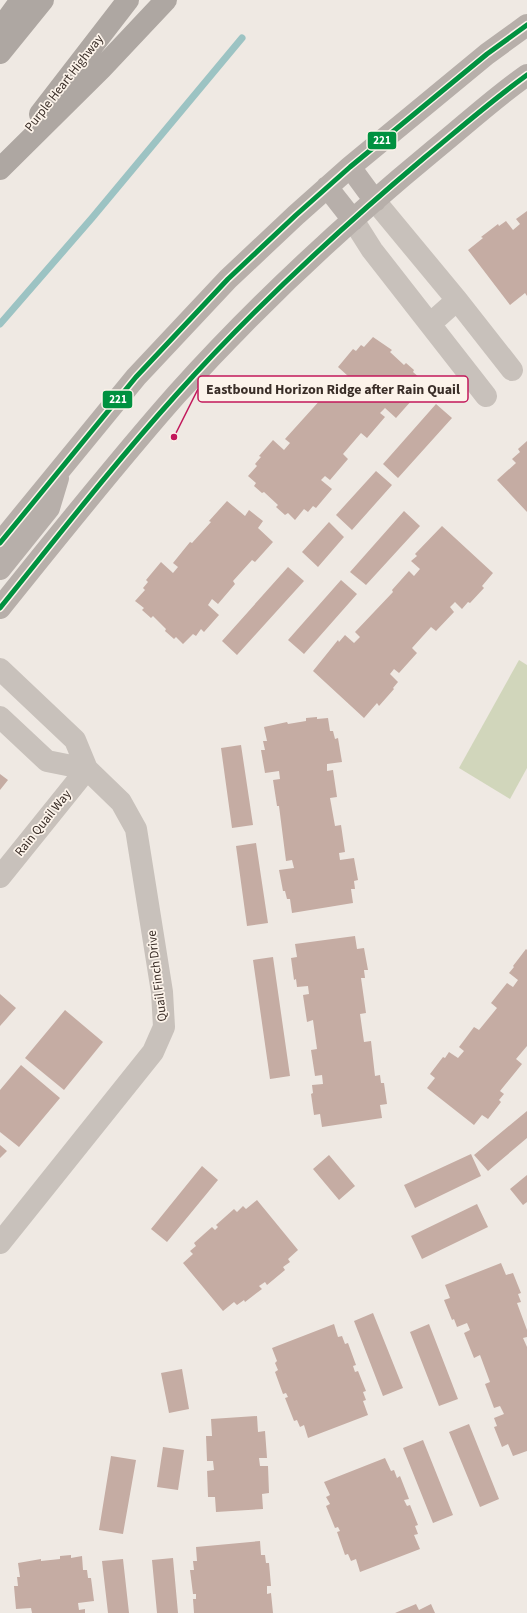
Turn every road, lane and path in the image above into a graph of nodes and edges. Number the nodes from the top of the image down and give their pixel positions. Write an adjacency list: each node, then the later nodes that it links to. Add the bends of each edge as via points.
1 (21, 0): 6 (highway)
2 (43, 0): 7 (highway)
3 (128, 0): 9 (highway, Purple Heart Highway)
4 (166, 0): 11 (highway)
5 (527, 25): 10 (main road, via 487,54)
6 (0, 29)
7 (0, 54)
8 (527, 75): 13 (main road)
9 (0, 165)
10 (350, 167): 12 (main road); 13 (main road)
11 (0, 169)
12 (328, 187): 14 (main road); 19 (main road, via 228,279 136,377)
13 (375, 201): 14 (main road); 15 (street)
14 (353, 220): 16 (street, via 372,250); 22 (main road, via 264,303 177,395)
15 (457, 300): 16 (street); 17 (street)
16 (430, 324): 18 (street)
17 (512, 370)
18 (486, 396)
19 (62, 465): 20 (main road); 21 (main road, via 48,508)
20 (0, 543)
21 (0, 569)
22 (0, 608)
23 (0, 669): 24 (street, Quail Finch Drive)
24 (48, 715): 26 (street); 27 (street, Quail Finch Drive, via 75,740)
25 (0, 717): 26 (street)
26 (27, 742): 27 (street, via 47,761)
27 (87, 769): 28 (street, Rain Quail Way); 29 (street, Quail Finch Drive, via 121,802 136,829 162,992 164,1026 153,1052)
28 (0, 877)
29 (0, 1243)

